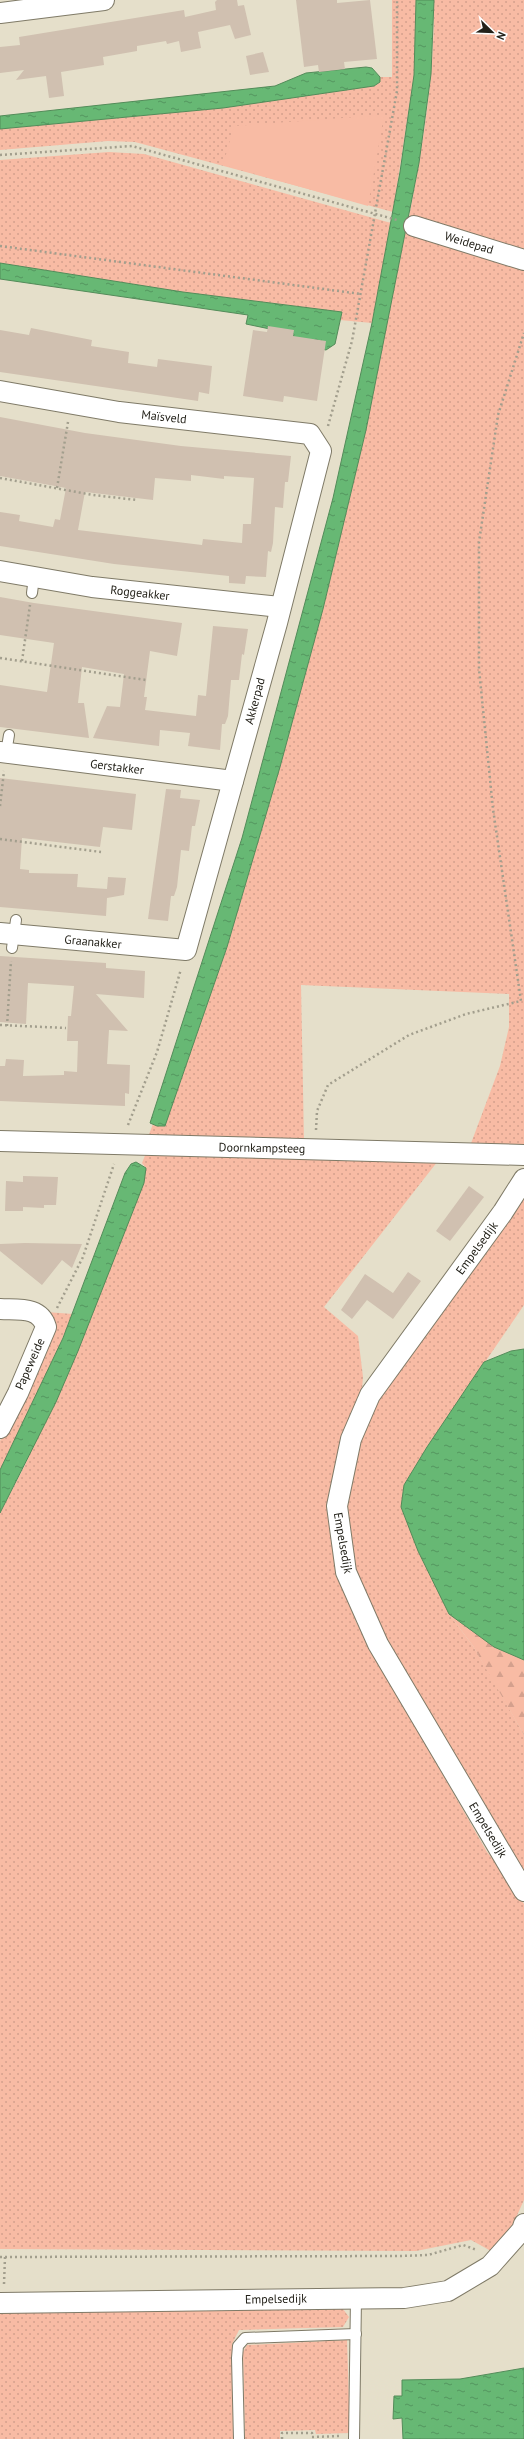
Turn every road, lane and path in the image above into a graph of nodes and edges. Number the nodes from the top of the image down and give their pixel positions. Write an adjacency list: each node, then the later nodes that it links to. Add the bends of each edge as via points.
1 (104, 0): 3 (street)
2 (397, 0): 5 (path, via 397,91)
3 (0, 13)
4 (0, 155): 5 (path, via 132,146)
5 (376, 213): 9 (path)
6 (414, 226): 8 (street, Weidepad)
7 (0, 246): 9 (path)
8 (524, 260)
9 (361, 294): 13 (path, via 352,341)
10 (524, 333): 36 (path, via 498,415 479,542 480,677 493,809 521,1001 466,1014 409,1035 328,1085 317,1111)
11 (0, 391): 12 (street, Maïsveld)
12 (71, 404): 13 (street, Maïsveld, via 310,434); 15 (path)
13 (321, 451): 19 (street, Akkerpad)
14 (0, 478): 15 (path)
15 (57, 488): 16 (path)
16 (137, 500)
17 (0, 571): 18 (street, Roggeakker)
18 (33, 585): 19 (street, Roggeakker, via 92,587); 21 (path)
19 (280, 607): 24 (street, Akkerpad)
20 (0, 658): 21 (path)
21 (22, 661): 22 (path)
22 (146, 680)
23 (5, 747): 24 (street, Gerstakker); 25 (path)
24 (233, 781): 29 (street, Akkerpad)
25 (0, 806)
26 (0, 839): 27 (path)
27 (101, 852)
28 (11, 934): 29 (street, Graanakker); 31 (path)
29 (186, 950): 33 (path, via 157,1052)
30 (0, 1025): 31 (path)
31 (6, 1026): 32 (path)
32 (66, 1028)
33 (130, 1120)
34 (0, 1141): 35 (street, Doornkampsteeg)
35 (120, 1146): 36 (street, Doornkampsteeg); 40 (path, via 83,1257)
36 (315, 1149): 37 (street, Doornkampsteeg)
37 (524, 1155)
38 (524, 1179): 42 (street, Empelsedijk, via 504,1212 370,1395 351,1438 337,1506 346,1572 378,1644)
39 (0, 1310): 41 (street, Papeweide, via 35,1312 44,1319 46,1327)
40 (56, 1311)
41 (0, 1428)
42 (524, 1892)
43 (524, 2224): 46 (street, Empelsedijk, via 522,2230)
44 (0, 2257): 45 (path)
45 (5, 2257): 46 (path, via 400,2256 428,2255 463,2245 477,2250); 48 (path)
46 (490, 2266): 47 (street, Empelsedijk, via 448,2291 404,2298)
47 (356, 2298): 48 (street, Empelsedijk); 49 (lane)
48 (1, 2303)
49 (356, 2334): 51 (lane, via 245,2338 238,2346 237,2358); 53 (lane)
50 (334, 2436): 52 (path, via 312,2437 312,2433 282,2433)
51 (239, 2439)
52 (282, 2439)
53 (354, 2439)

